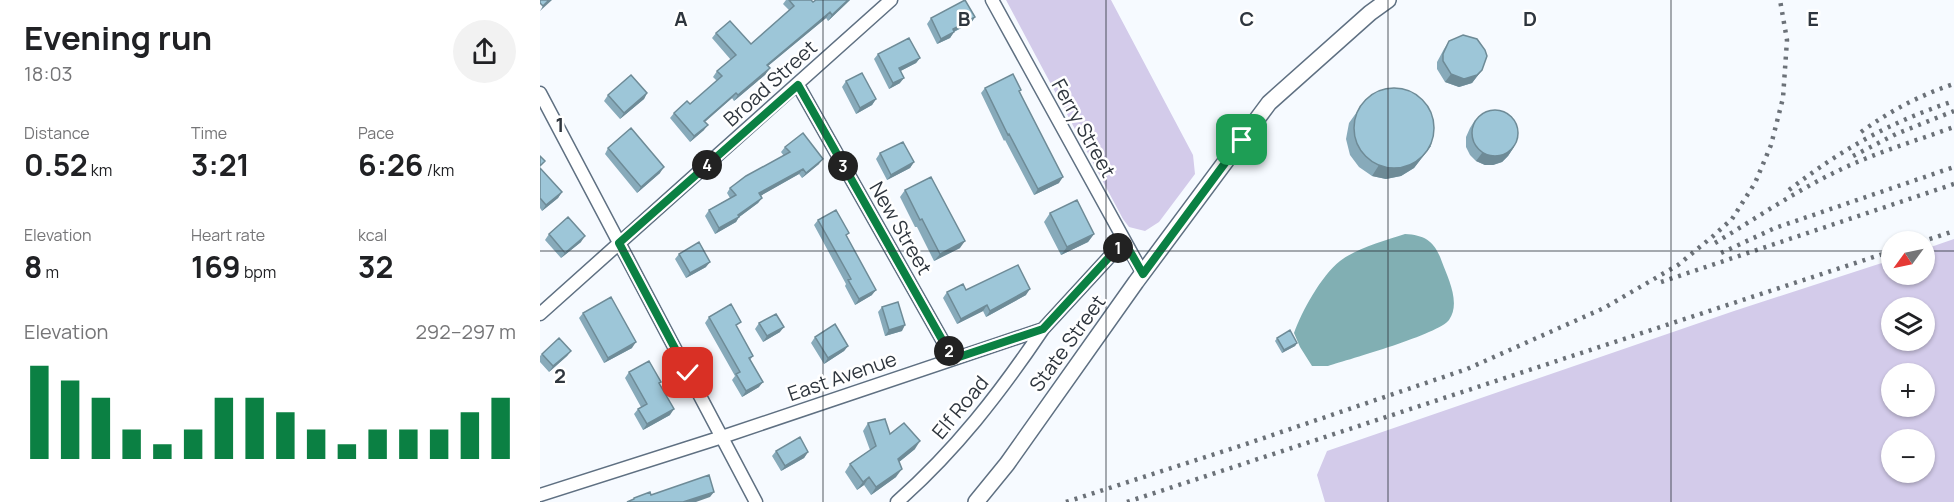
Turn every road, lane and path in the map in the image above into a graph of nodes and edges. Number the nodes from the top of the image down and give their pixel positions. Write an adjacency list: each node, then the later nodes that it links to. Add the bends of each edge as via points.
1 (891, 0): 4 (street, Broad Street)
2 (992, 0): 6 (street, Ferry Street)
3 (1388, 0): 8 (street, State Street, via 1269,103)
4 (798, 85): 7 (street, Broad Street); 11 (street, New Street)
5 (540, 93): 7 (street)
6 (1124, 241): 8 (street, Ferry Street); 10 (street, East Avenue)
7 (619, 243): 9 (street, Broad Street); 12 (street)
8 (1143, 274): 16 (street, State Street)
9 (540, 314)
10 (1043, 329): 11 (street, East Avenue); 15 (street, Elf Road, via 965,435)
11 (953, 359): 12 (street, East Avenue)
12 (722, 437): 13 (street, East Avenue); 14 (street)
13 (540, 495)
14 (756, 502)
15 (897, 502)
16 (976, 502)

